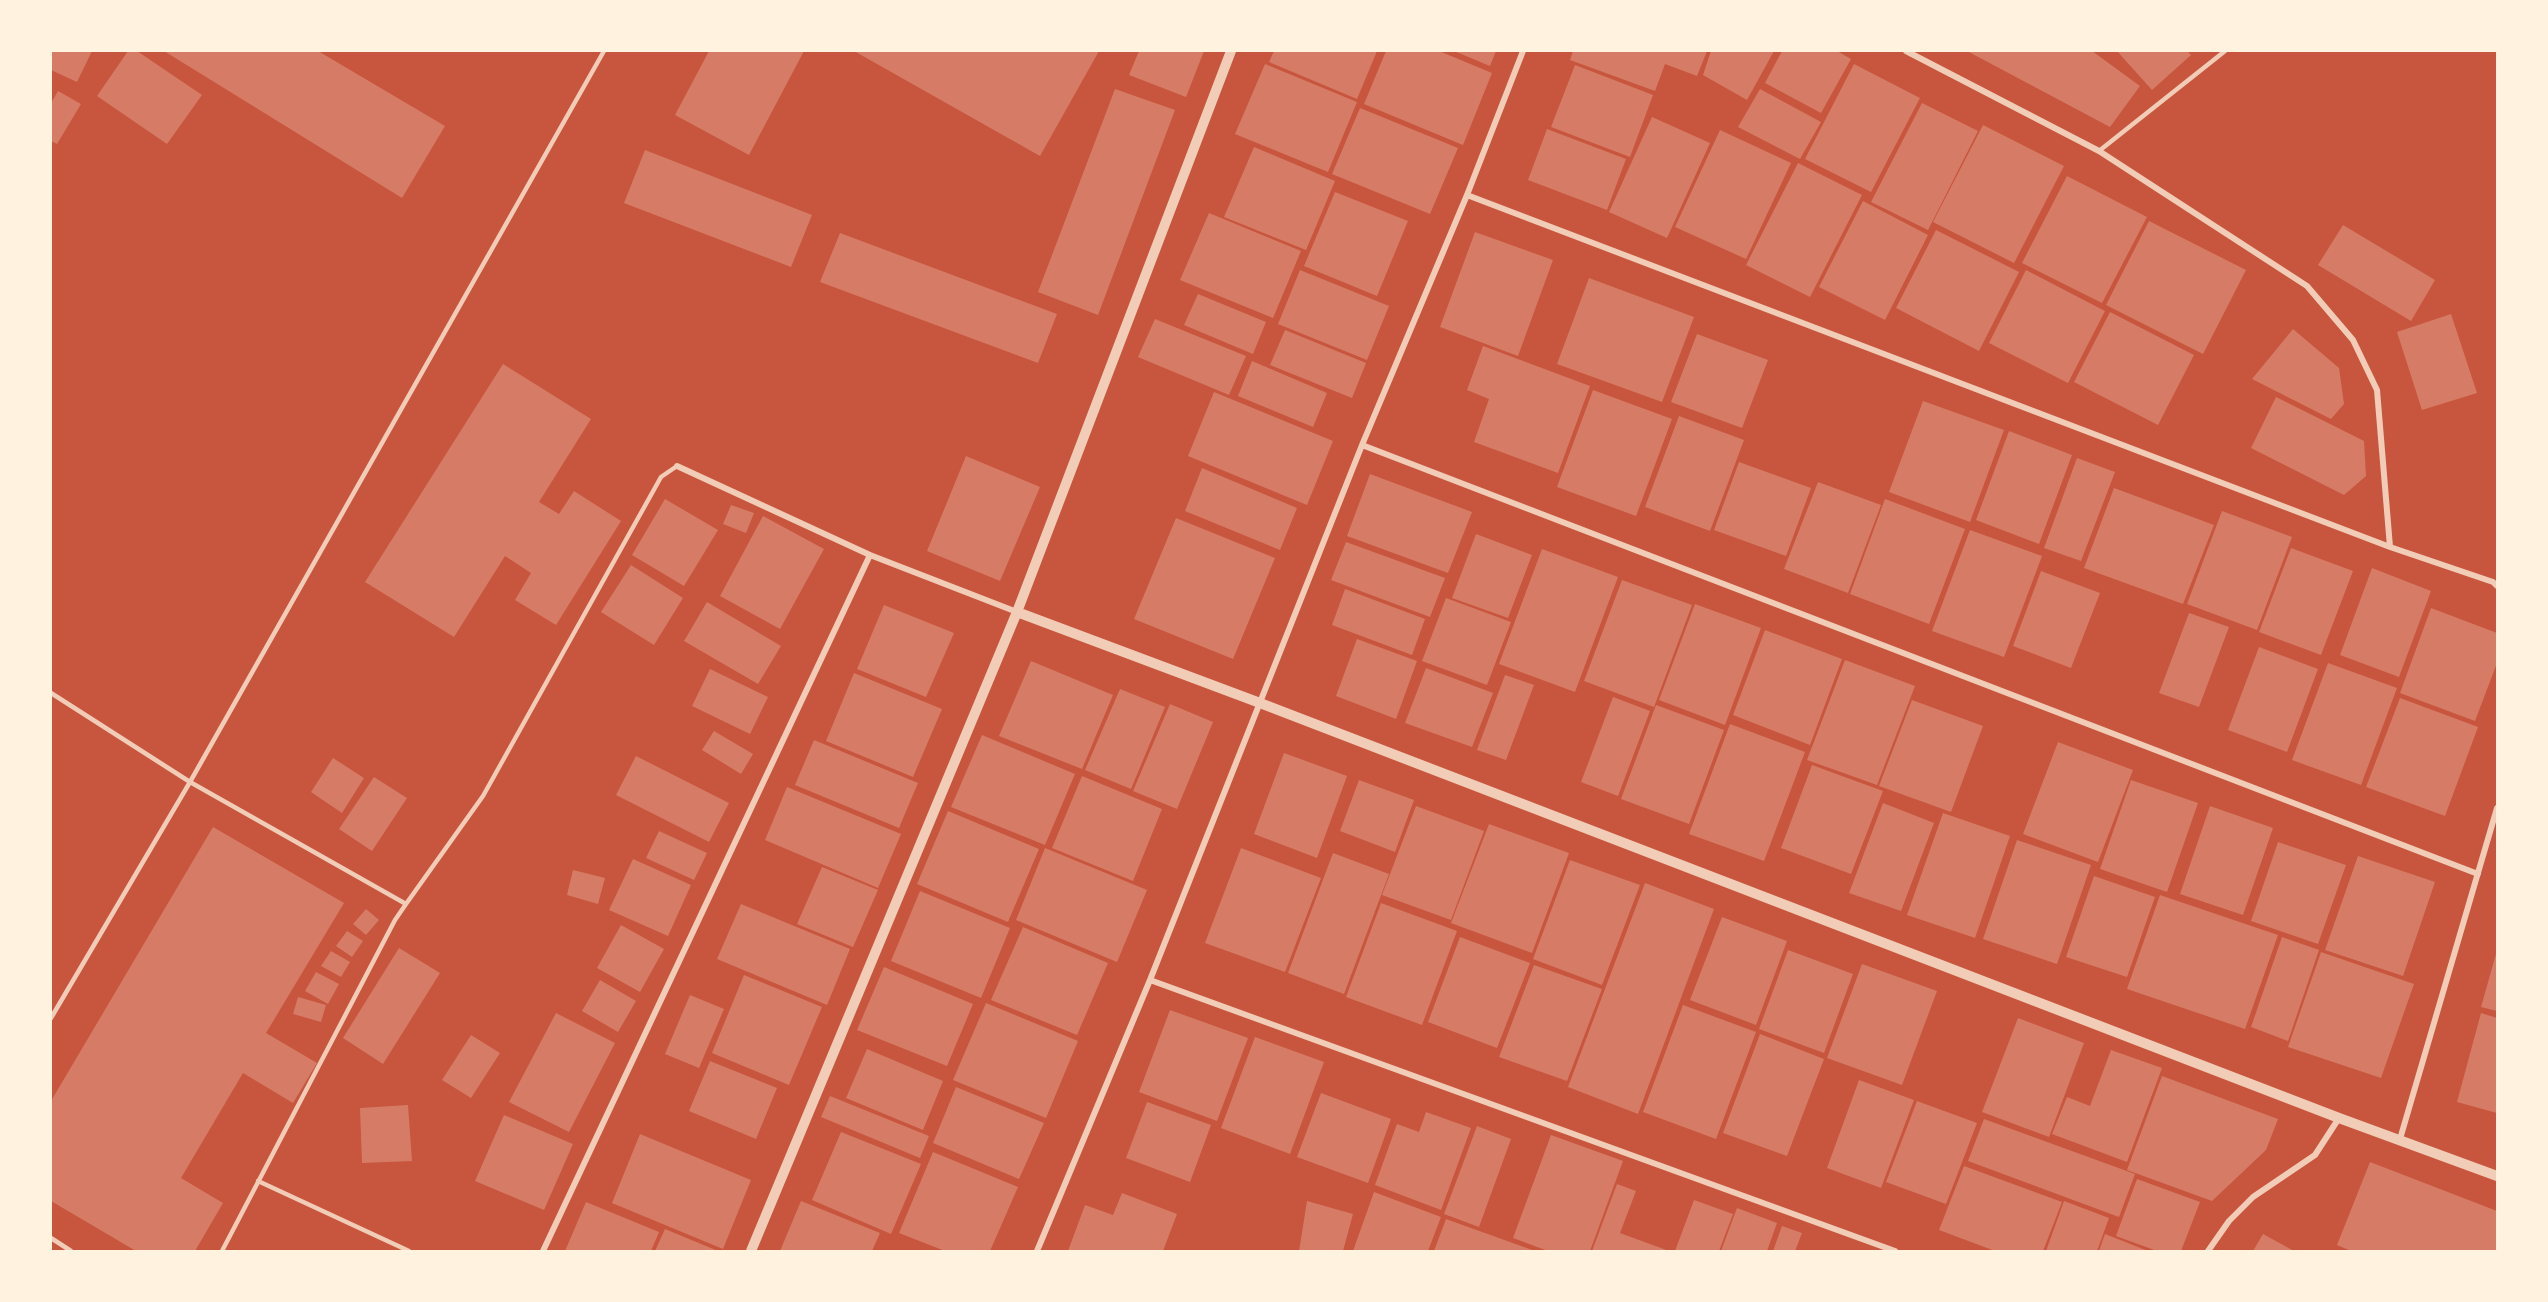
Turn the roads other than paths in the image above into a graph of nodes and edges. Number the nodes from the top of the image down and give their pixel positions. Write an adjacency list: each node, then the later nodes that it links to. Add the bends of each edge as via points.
1 (604, 51): 16 (lane)
2 (1231, 51): 13 (street)
3 (1523, 51): 7 (street)
4 (1906, 51): 6 (street)
5 (2225, 51): 6 (lane)
6 (2099, 151): 10 (street, via 2307,286 2353,340 2377,390)
7 (1467, 195): 8 (street); 10 (street)
8 (1362, 445): 15 (street); 18 (street)
9 (677, 465): 11 (street); 19 (lane, via 661,477 483,796)
10 (2390, 547): 12 (street)
11 (870, 555): 13 (street); 30 (street)
12 (2497, 586)
13 (1017, 612): 15 (street); 31 (street)
14 (51, 693): 16 (lane)
15 (1260, 703): 20 (street); 22 (street)
16 (190, 782): 19 (lane); 21 (lane)
17 (2497, 808): 18 (street)
18 (2478, 874): 23 (street)
19 (406, 904): 25 (lane)
20 (1150, 980): 32 (street); 33 (street)
21 (51, 1018)
22 (2339, 1118): 23 (street); 34 (street, via 2315,1155 2253,1197 2229,1221)
23 (2400, 1139): 24 (street)
24 (2497, 1176)
25 (258, 1181): 28 (lane); 29 (lane)
26 (51, 1238): 27 (lane)
27 (71, 1251)
28 (222, 1251)
29 (409, 1251)
30 (543, 1251)
31 (751, 1251)
32 (1037, 1251)
33 (1895, 1251)
34 (2208, 1251)

